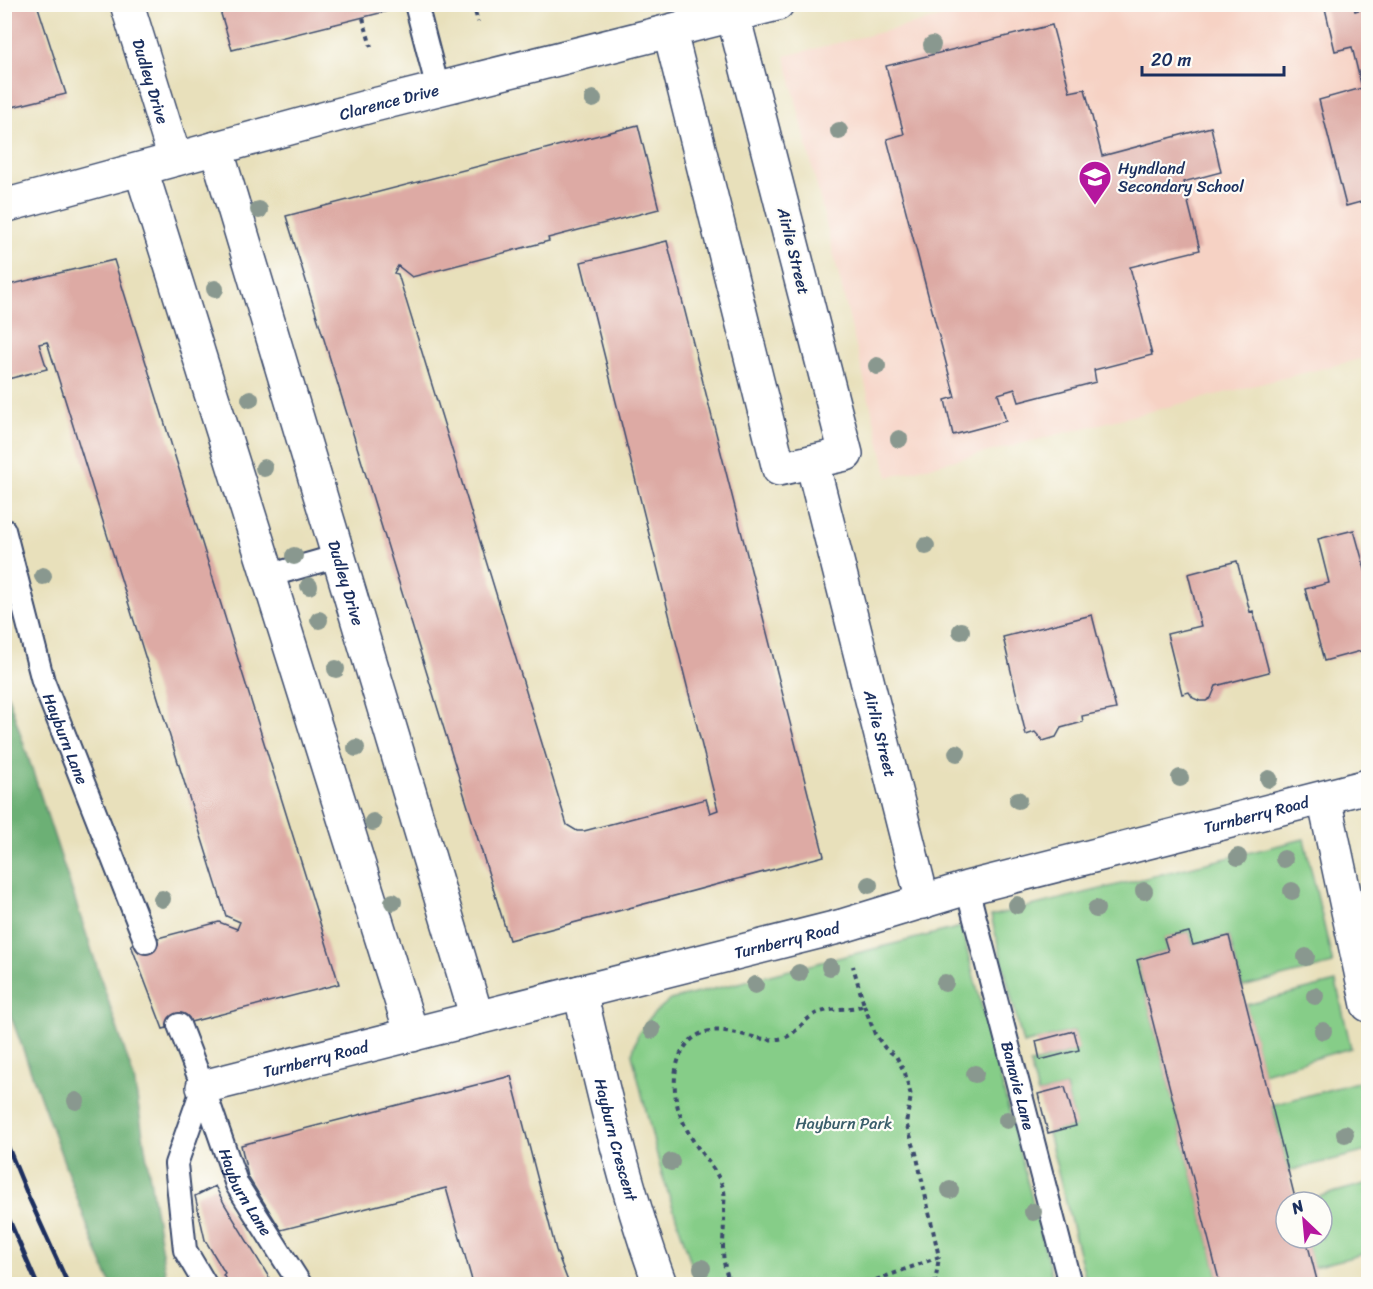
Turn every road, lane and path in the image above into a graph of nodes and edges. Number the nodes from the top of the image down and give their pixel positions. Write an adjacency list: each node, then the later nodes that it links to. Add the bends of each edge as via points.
1 (127, 4): 12 (street, Dudley Drive)
2 (416, 4): 10 (lane)
3 (474, 4): 7 (path)
4 (777, 4): 5 (street, Clarence Drive)
5 (712, 14): 8 (street, Clarence Drive); 15 (street, Airlie Street, via 846,454)
6 (363, 18): 9 (path)
7 (478, 22)
8 (670, 32): 10 (street, Clarence Drive); 15 (street, Airlie Street, via 779,469)
9 (371, 47)
10 (438, 89): 11 (street, Clarence Drive)
11 (216, 148): 12 (street, Clarence Drive); 17 (street, Dudley Drive)
12 (175, 159): 13 (street, Clarence Drive)
13 (141, 170): 14 (street, Clarence Drive); 18 (street)
14 (4, 206)
15 (812, 462): 22 (street, Airlie Street)
16 (4, 530): 24 (lane, Hayburn Lane, via 43,681)
17 (338, 556): 18 (lane); 28 (street, Dudley Drive)
18 (268, 576): 30 (street)
19 (1368, 786): 20 (street, Turnberry Road)
20 (1324, 798): 21 (street, Turnberry Road); 27 (street)
21 (967, 888): 22 (street, Turnberry Road); 39 (lane, Banavie Lane)
22 (922, 902): 23 (street, Turnberry Road)
23 (842, 926): 25 (street, Turnberry Road); 26 (path)
24 (146, 942)
25 (580, 992): 28 (street, Turnberry Road); 35 (street, Hayburn Crescent, via 626,1184)
26 (864, 1005): 32 (path, via 874,1034 896,1056 905,1073 911,1096 906,1123); 36 (path, via 814,1014 793,1034 781,1039 760,1039 725,1030 704,1031 680,1053 675,1090 678,1108 724,1191 722,1252)
27 (1368, 1005)
28 (477, 1018): 30 (street, Turnberry Road)
29 (179, 1025): 31 (lane, Hayburn Lane)
30 (412, 1035): 31 (street, Turnberry Road)
31 (203, 1087): 33 (lane, via 176,1164 185,1250); 34 (lane, Hayburn Lane, via 237,1185)
32 (939, 1257): 37 (path); 38 (path)
33 (205, 1284)
34 (300, 1284)
35 (660, 1284)
36 (731, 1284)
37 (865, 1284)
38 (935, 1284)
39 (1070, 1284)

